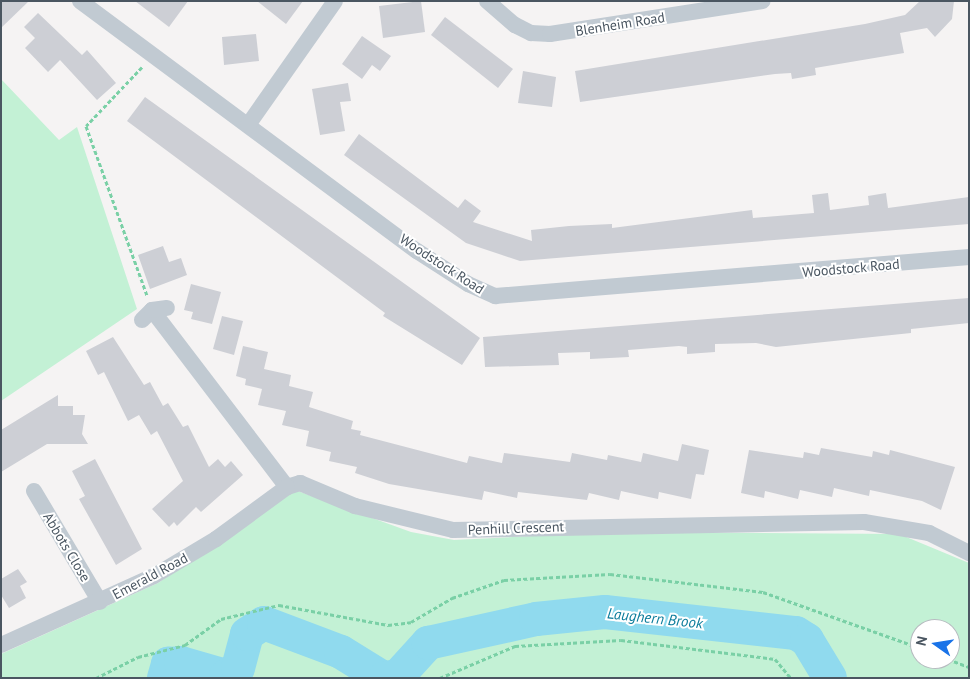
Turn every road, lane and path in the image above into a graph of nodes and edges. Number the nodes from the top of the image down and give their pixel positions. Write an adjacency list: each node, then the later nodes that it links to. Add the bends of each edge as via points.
1 (80, 1): 5 (street, Woodstock Road)
2 (335, 1): 6 (street)
3 (487, 1): 4 (street, Blenheim Road, via 515,25 531,33 550,34)
4 (762, 1)
5 (153, 56): 6 (street, Woodstock Road); 8 (path, via 86,126)
6 (248, 125): 7 (street, Woodstock Road, via 418,251 468,284 495,296)
7 (969, 257)
8 (154, 313): 9 (street)
9 (287, 487): 11 (street, Penhill Crescent, via 300,483 355,506 453,530 864,522 929,533); 12 (street, Emerald Road, via 216,539)
10 (34, 491): 12 (street, Abbots Close)
11 (969, 553)
12 (100, 602): 14 (street, Emerald Road)
13 (910, 644): 15 (path, via 763,592 610,574 504,580 452,598 411,622 388,625 279,605 221,619 185,645 138,657)
14 (1, 645)
15 (96, 678)
16 (440, 678): 17 (path, via 515,646 622,640 775,659)
17 (791, 678)

